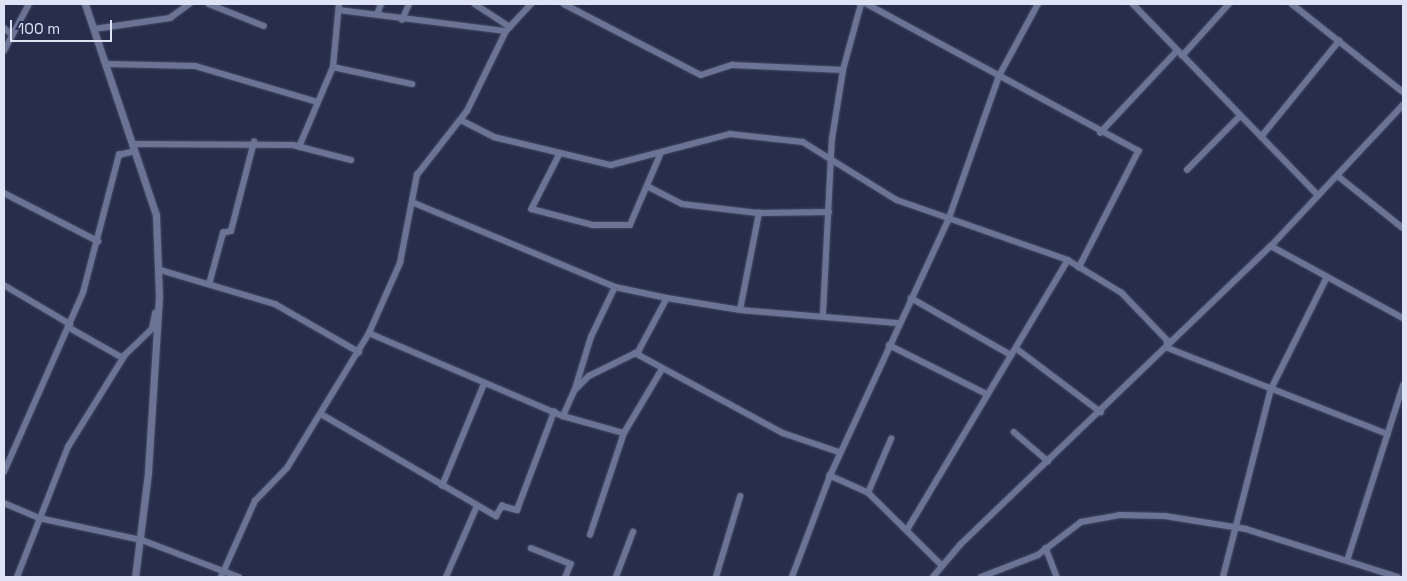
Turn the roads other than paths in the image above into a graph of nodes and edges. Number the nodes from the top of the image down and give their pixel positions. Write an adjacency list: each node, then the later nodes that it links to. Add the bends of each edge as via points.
1 (29, 4): 23 (street)
2 (85, 4): 21 (street)
3 (189, 4): 21 (street, via 170,18)
4 (209, 4): 19 (street)
5 (381, 4): 17 (street)
6 (409, 4): 18 (street)
7 (475, 4): 22 (street)
8 (531, 4): 22 (street)
9 (564, 4): 29 (street, via 701,75 732,65)
10 (861, 4): 29 (street)
11 (867, 4): 30 (street)
12 (1038, 4): 30 (street)
13 (1133, 4): 26 (street)
14 (1229, 4): 26 (street)
15 (1292, 4): 24 (street)
16 (339, 7): 17 (street); 28 (street)
17 (377, 15): 18 (street)
18 (402, 20): 22 (street)
19 (264, 26)
20 (4, 28): 23 (street)
21 (94, 29): 27 (street)
22 (508, 29): 36 (street)
23 (13, 35): 25 (street)
24 (1339, 41): 32 (street); 38 (street)
25 (4, 51)
26 (1180, 53): 35 (street); 37 (street)
27 (108, 64): 33 (street, via 195,66); 40 (street)
28 (333, 67): 31 (street); 33 (street)
29 (843, 70): 44 (street)
30 (999, 76): 37 (street, via 1012,79); 54 (street)
31 (412, 84)
32 (1403, 92)
33 (317, 102): 41 (street)
34 (1403, 105): 47 (street)
35 (1240, 116): 38 (street); 46 (street)
36 (461, 120): 42 (street, via 494,137); 51 (street, via 417,175)
37 (1100, 133): 59 (street, via 1139,151)
38 (1261, 137): 50 (street)
39 (254, 142): 40 (street); 41 (street); 62 (street, via 231,231 223,233)
40 (134, 147): 56 (street, via 119,155); 60 (street, via 156,215)
41 (299, 147): 45 (street)
42 (560, 154): 43 (street, via 611,165); 48 (street, via 532,209 593,225 630,225)
43 (660, 155): 44 (street, via 730,134 803,142); 48 (street)
44 (833, 157): 52 (street); 54 (street, via 897,200)
45 (351, 160)
46 (1187, 170)
47 (1338, 176): 50 (street); 55 (street)
48 (647, 186): 53 (street, via 673,202)
49 (4, 193): 56 (street)
50 (1318, 195): 57 (street)
51 (412, 202): 64 (street); 73 (street, via 400,262)
52 (828, 212): 53 (street); 69 (street)
53 (759, 213): 68 (street)
54 (948, 220): 58 (street, via 1040,247); 67 (street)
55 (1403, 228)
56 (98, 241): 72 (street)
57 (1271, 246): 61 (street); 75 (street)
58 (1068, 260): 59 (street); 76 (street)
59 (1079, 268): 75 (street, via 1122,293 1168,340)
60 (160, 270): 62 (street); 65 (street)
61 (1328, 278): 70 (street); 85 (street)
62 (210, 281): 77 (street, via 275,304)
63 (4, 285): 72 (street)
64 (615, 286): 66 (street); 84 (street, via 591,337)
65 (159, 297): 80 (street, via 152,329); 109 (street)
66 (667, 298): 68 (street); 78 (street)
67 (911, 298): 71 (street); 79 (street)
68 (740, 310): 69 (street)
69 (823, 314): 71 (street)
70 (1403, 318)
71 (899, 323): 74 (street)
72 (69, 325): 80 (street); 97 (street)
73 (369, 333): 77 (street); 82 (street)
74 (889, 345): 86 (street); 95 (street)
75 (1168, 348): 85 (street); 88 (street)
76 (1017, 349): 79 (street); 88 (street)
77 (359, 352): 89 (street)
78 (635, 353): 81 (street); 84 (street, via 589,376)
79 (1011, 356): 86 (street)
80 (123, 358): 104 (street, via 68,447)
81 (661, 371): 91 (street); 95 (street, via 783,433)
82 (484, 384): 87 (street); 99 (street)
83 (1403, 386): 93 (street)
84 (574, 390): 90 (street)
85 (1271, 390): 93 (street); 105 (street)
86 (987, 394): 106 (street)
87 (554, 412): 90 (street); 103 (street, via 518,510 502,506 496,516)
88 (1101, 412): 96 (street)
89 (321, 414): 99 (street); 114 (street, via 287,468 254,501)
90 (563, 416): 91 (street)
91 (624, 432): 108 (street)
92 (1014, 432): 96 (street)
93 (1388, 434): 112 (street)
94 (890, 439): 100 (street)
95 (839, 452): 98 (street)
96 (1048, 461): 113 (street)
97 (4, 472)
98 (830, 476): 100 (street); 122 (street)
99 (442, 486): 103 (street)
100 (868, 493): 106 (street)
101 (740, 497): 121 (street)
102 (4, 503): 104 (street)
103 (477, 506): 118 (street)
104 (39, 518): 109 (street); 115 (street)
105 (1236, 528): 111 (street, via 1165,516 1096,516); 112 (street); 126 (street)
106 (907, 530): 113 (street)
107 (633, 532): 120 (street)
108 (590, 535)
109 (142, 540): 114 (street); 116 (street)
110 (531, 548): 119 (street, via 571,564)
111 (1046, 548): 124 (street); 125 (street)
112 (1348, 558): 127 (street)
113 (942, 566): 123 (street)
114 (222, 575): 117 (street)
115 (17, 577)
116 (135, 577)
117 (240, 577)
118 (446, 577)
119 (566, 577)
120 (616, 577)
121 (716, 577)
122 (792, 577)
123 (933, 577)
124 (981, 577)
125 (1057, 577)
126 (1223, 577)
127 (1398, 577)

